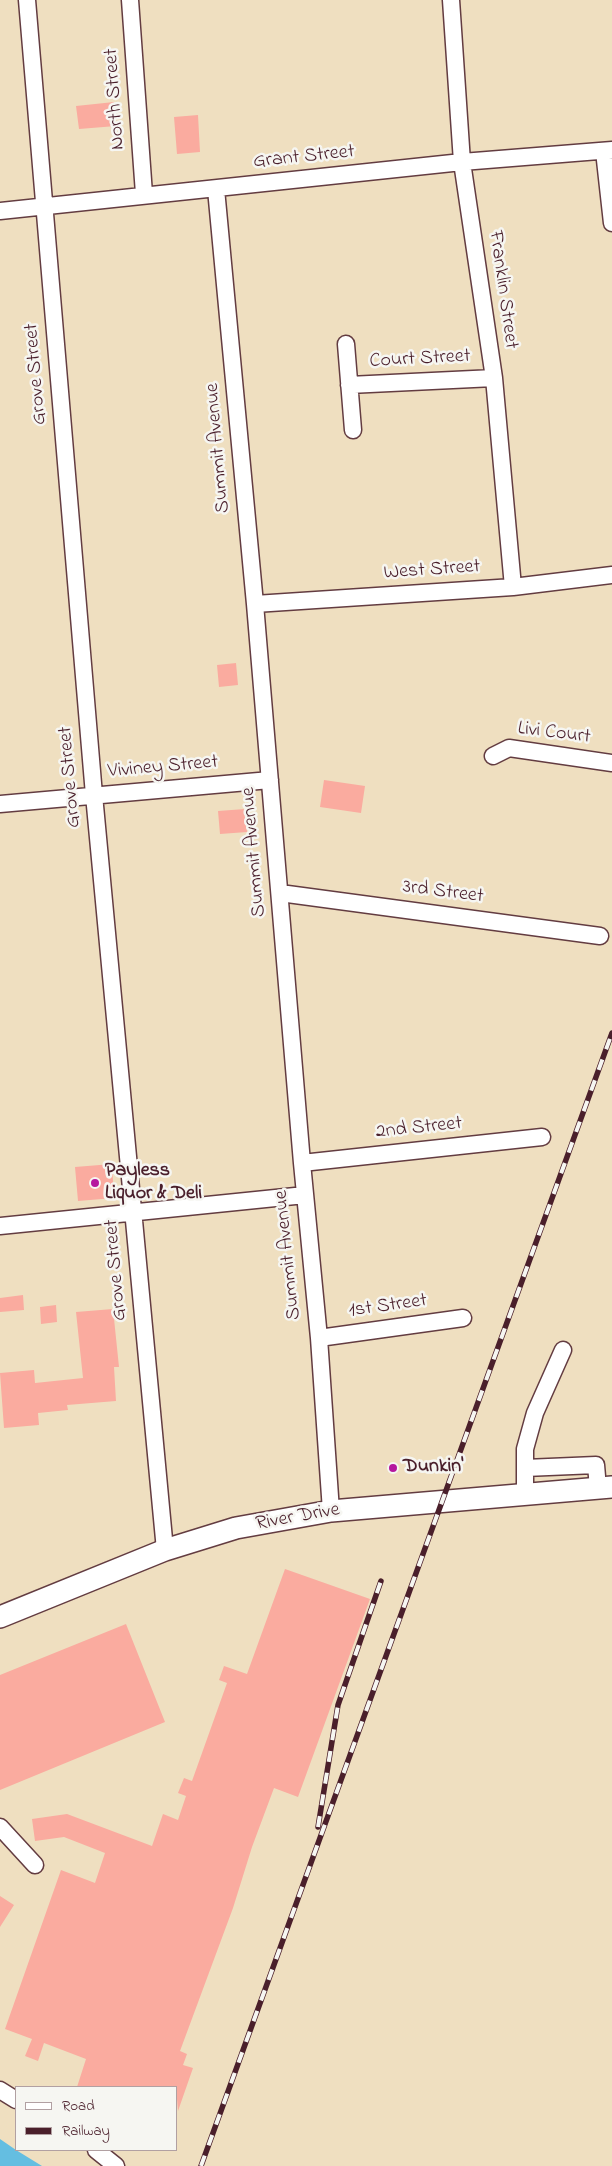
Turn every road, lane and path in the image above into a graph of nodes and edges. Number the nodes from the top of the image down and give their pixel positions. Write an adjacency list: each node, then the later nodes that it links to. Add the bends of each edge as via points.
1 (27, 0): 8 (street, Grove Street)
2 (130, 0): 7 (street, North Street)
3 (451, 0): 5 (street, Franklin Street)
4 (608, 151): 5 (street, Grant Street); 10 (street)
5 (462, 162): 6 (street, Grant Street); 12 (street, Franklin Street)
6 (216, 189): 7 (street, Grant Street); 17 (street, Summit Avenue)
7 (144, 194): 8 (street, Grant Street)
8 (44, 207): 9 (street, Grant Street); 21 (street, Grove Street)
9 (0, 211)
10 (612, 223)
11 (346, 344): 13 (street)
12 (494, 378): 13 (street, Court Street); 16 (street, Franklin Street)
13 (349, 386): 14 (street)
14 (353, 430)
15 (612, 575): 16 (street, West Street)
16 (513, 587): 17 (street, West Street)
17 (255, 604): 20 (street, Summit Avenue)
18 (493, 756): 19 (street, Livi Court, via 509,748)
19 (612, 763)
20 (270, 780): 21 (street, Viviney Street); 23 (street, Summit Avenue)
21 (94, 795): 22 (street, Viviney Street); 28 (street, Grove Street)
22 (0, 804)
23 (280, 893): 24 (street, 3rd Street); 26 (street, Summit Avenue)
24 (600, 936)
25 (542, 1137): 26 (street, 2nd Street)
26 (302, 1163): 27 (street, Summit Avenue)
27 (305, 1195): 28 (street); 31 (street, Summit Avenue)
28 (133, 1213): 29 (street); 39 (street, Grove Street)
29 (0, 1226)
30 (463, 1318): 31 (street, 1st Street)
31 (319, 1338): 38 (street, Summit Avenue)
32 (563, 1350): 34 (street, via 535,1413 525,1449)
33 (567, 1466): 34 (street); 35 (street, via 596,1465); 36 (street)
34 (525, 1468): 37 (street)
35 (605, 1488): 36 (main road, River Drive)
36 (567, 1490): 37 (main road, River Drive)
37 (525, 1493): 38 (main road, River Drive)
38 (331, 1511): 39 (main road, River Drive, via 236,1528)
39 (165, 1550): 40 (main road, River Drive)
40 (0, 1618)
41 (0, 1827): 42 (street)
42 (35, 1865)
43 (0, 2090): 44 (street)
44 (15, 2099)
45 (97, 2151): 46 (street)
46 (116, 2166)

